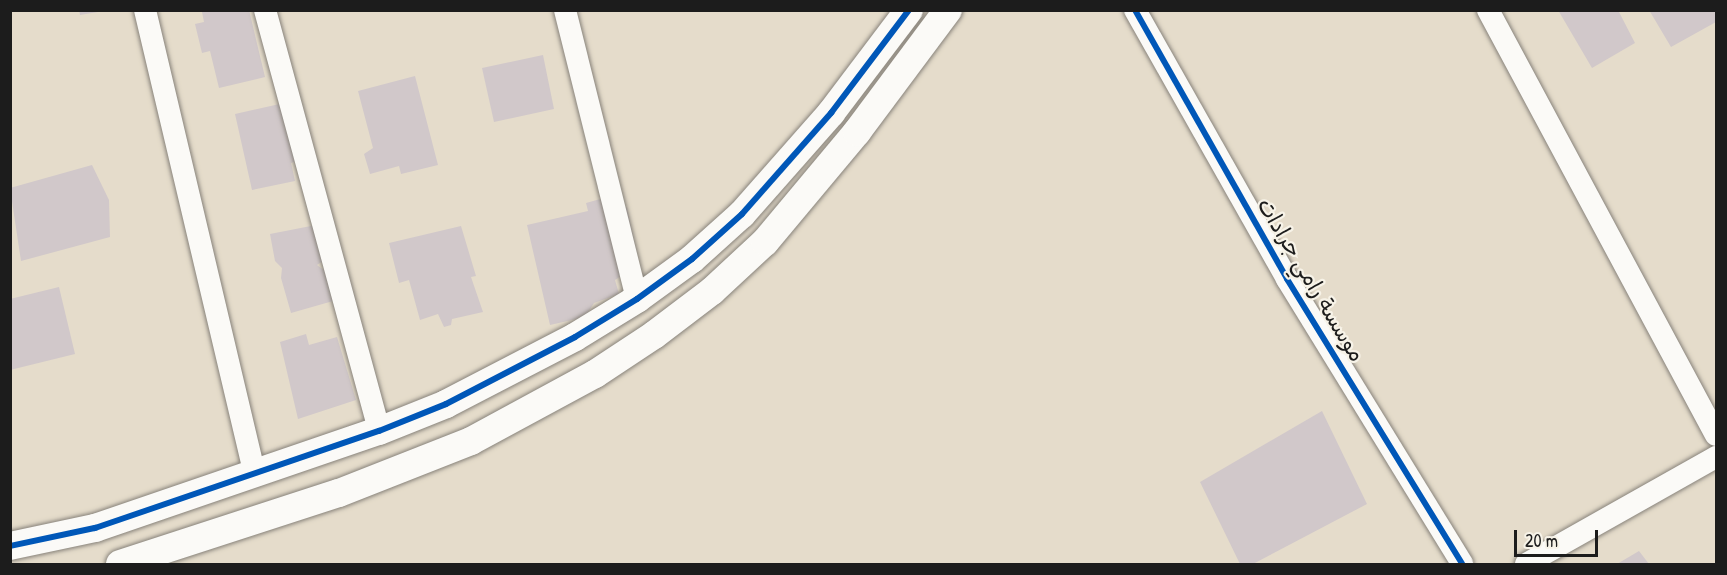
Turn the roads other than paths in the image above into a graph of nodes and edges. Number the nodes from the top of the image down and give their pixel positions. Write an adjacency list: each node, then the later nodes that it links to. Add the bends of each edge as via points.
1 (146, 10): 12 (street)
2 (265, 10): 9 (street)
3 (565, 10): 8 (street)
4 (909, 10): 8 (street, via 831,113 742,214 692,259)
5 (948, 10): 14 (street, via 857,132 765,242 712,291 654,335 534,409 460,446 339,493)
6 (1135, 10): 15 (street, موسسة رامي جرادات, via 1287,279)
7 (1488, 10): 10 (street)
8 (638, 299): 9 (street, via 512,372)
9 (379, 431): 12 (street)
10 (1716, 435)
11 (1716, 457): 16 (street)
12 (255, 474): 13 (street, via 67,537)
13 (10, 546)
14 (120, 564)
15 (1462, 564)
16 (1526, 564)

